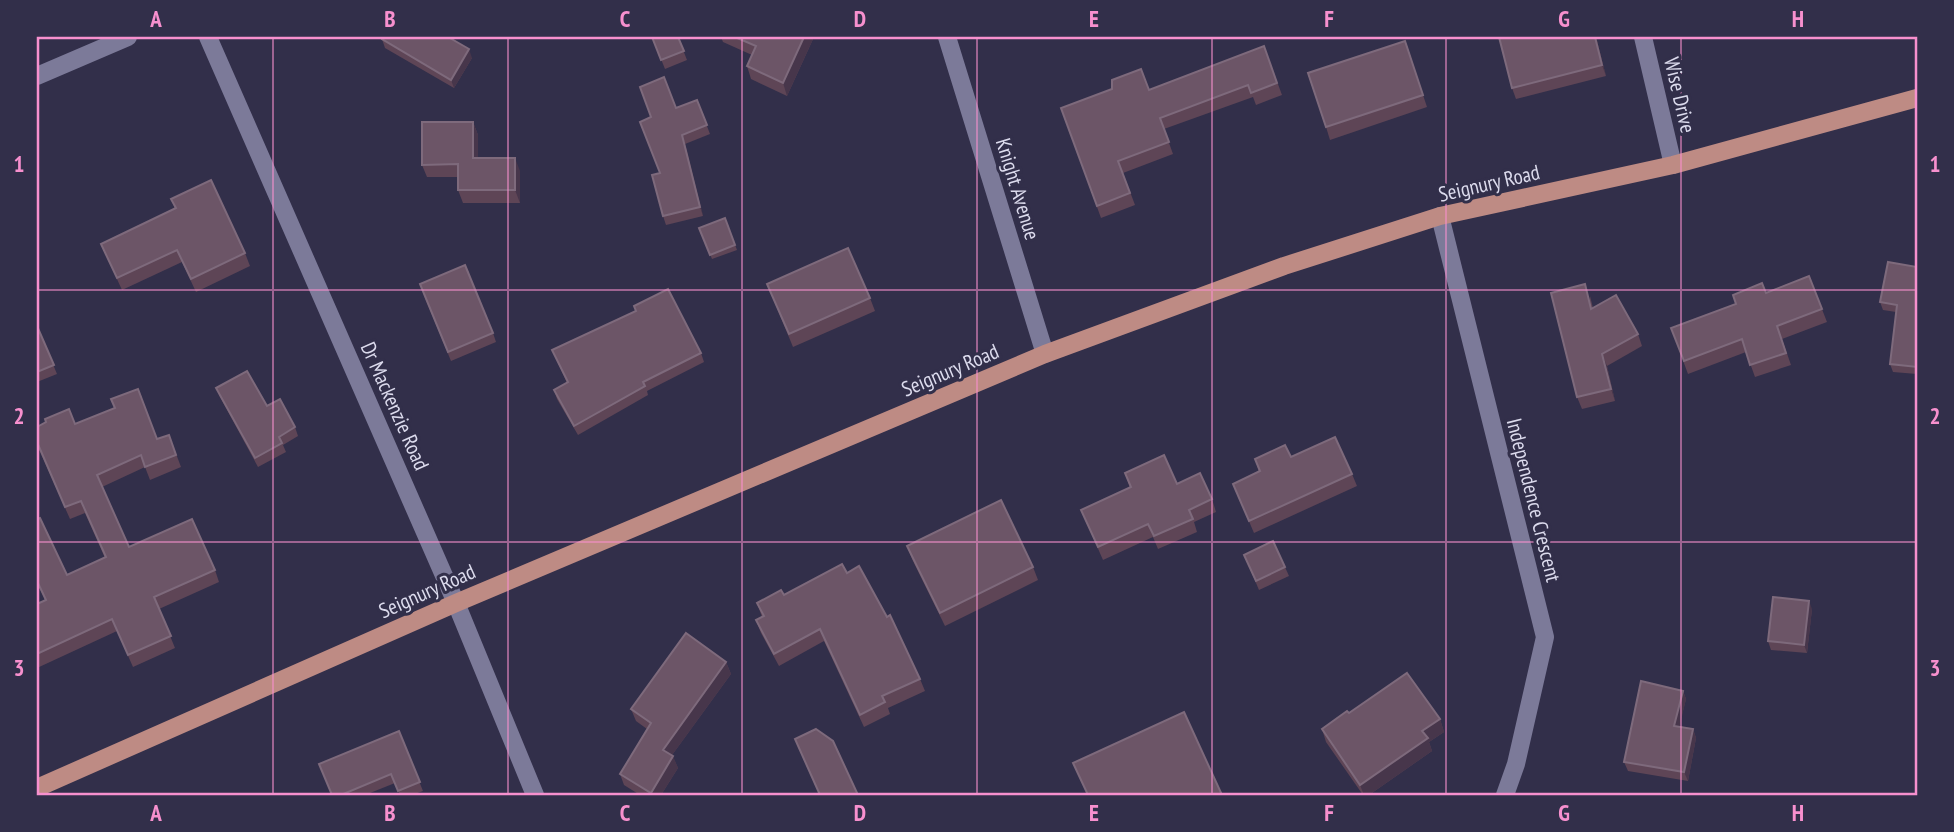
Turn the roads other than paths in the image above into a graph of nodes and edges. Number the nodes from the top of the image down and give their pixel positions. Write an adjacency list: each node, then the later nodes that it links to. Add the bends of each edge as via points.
1 (128, 37): 5 (street)
2 (208, 37): 10 (street, Dr Mackenzie Road)
3 (947, 37): 9 (street, Knight Avenue)
4 (1643, 37): 7 (street, Wise Drive)
5 (37, 76)
6 (1917, 99): 7 (main road, Seignury Road)
7 (1673, 164): 8 (main road, Seignury Road)
8 (1440, 216): 9 (main road, Seignury Road, via 1284,266); 13 (street, Independence Crescent, via 1545,637)
9 (1045, 354): 10 (main road, Seignury Road)
10 (456, 603): 11 (main road, Seignury Road); 12 (street, Dr Mackenzie Road)
11 (37, 788)
12 (535, 795)
13 (1505, 795)

